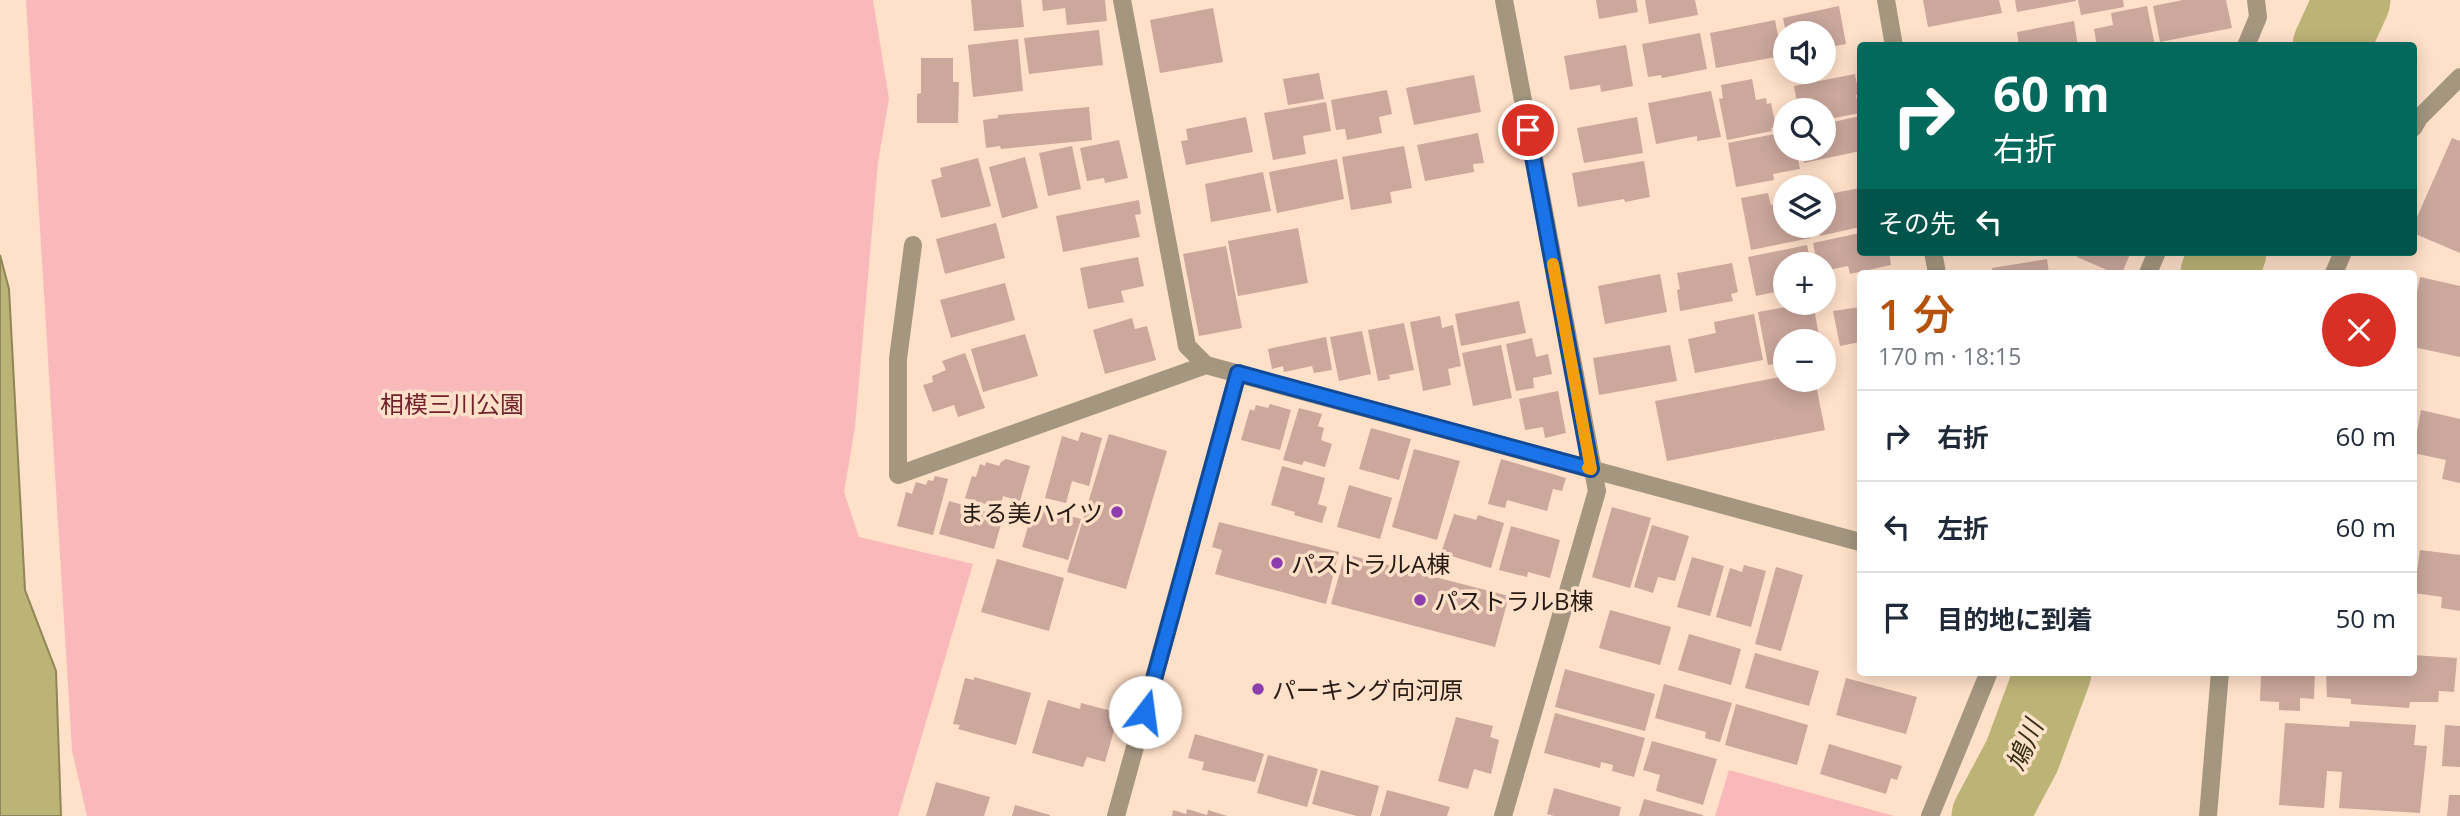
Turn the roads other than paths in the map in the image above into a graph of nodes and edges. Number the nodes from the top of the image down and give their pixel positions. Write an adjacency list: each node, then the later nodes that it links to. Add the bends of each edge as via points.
1 (1122, 0): 10 (street, via 1187,346)
2 (1504, 0): 12 (street)
3 (1886, 0): 5 (street)
4 (2256, 0): 6 (street, via 2259,16)
5 (1893, 42)
6 (2248, 42)
7 (2460, 77): 8 (street)
8 (2417, 121)
9 (913, 245): 10 (street, via 898,359 898,475)
10 (1206, 365): 11 (street)
11 (1238, 373): 12 (street); 16 (street)
12 (1591, 469): 13 (street); 17 (street, via 1597,491)
13 (1857, 541)
14 (1987, 676): 18 (street)
15 (2220, 676): 19 (street)
16 (1116, 816)
17 (1503, 816)
18 (1930, 816)
19 (2208, 816)

